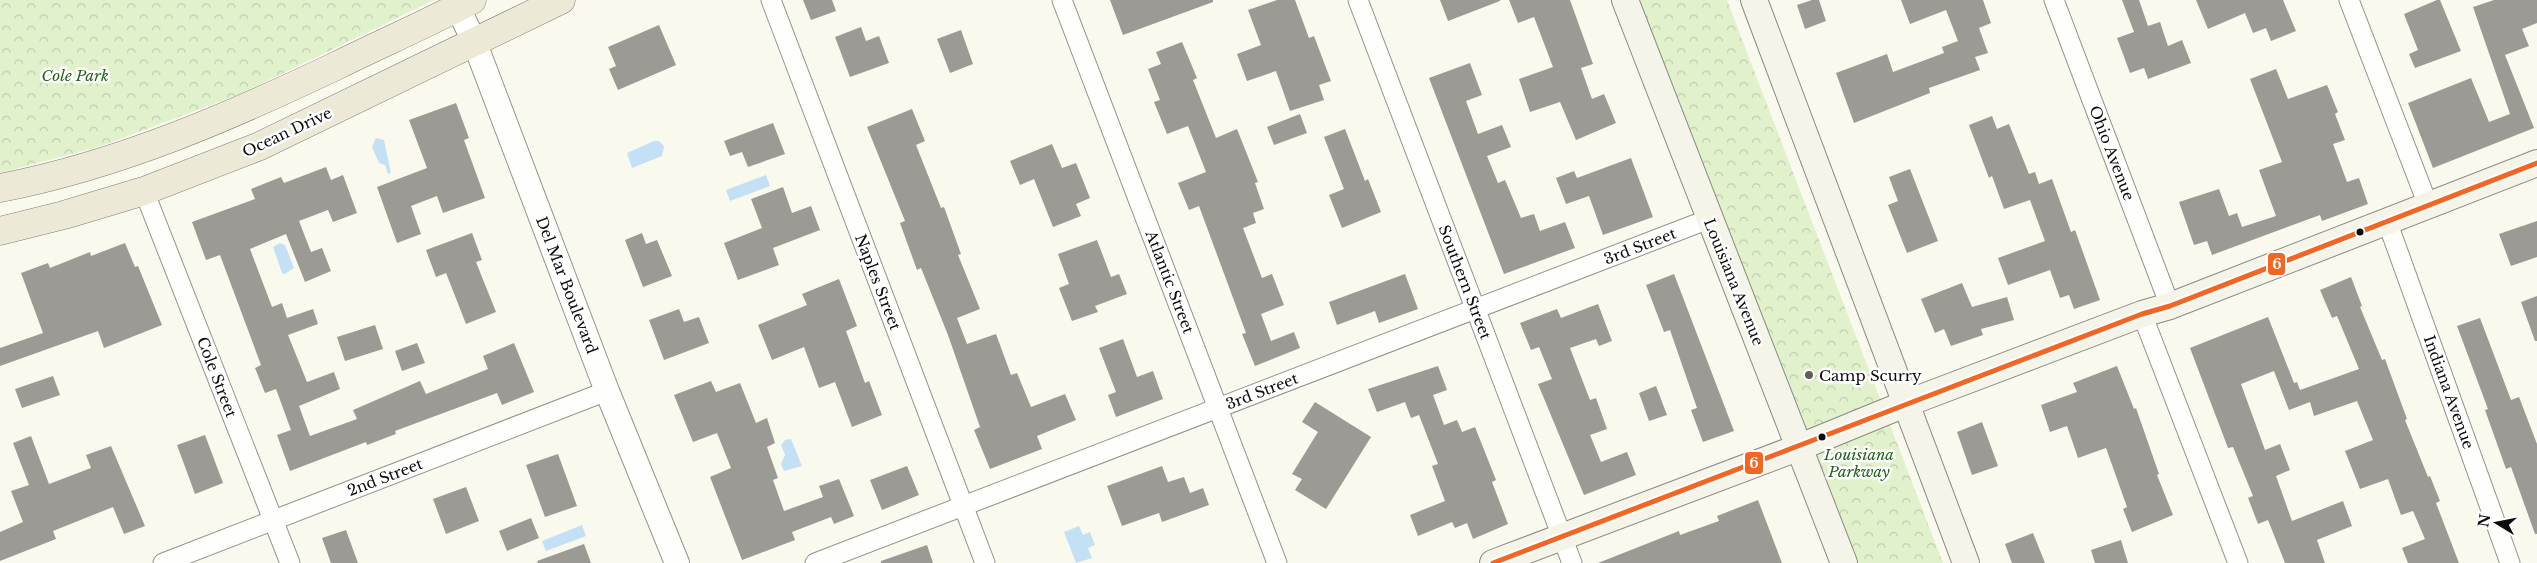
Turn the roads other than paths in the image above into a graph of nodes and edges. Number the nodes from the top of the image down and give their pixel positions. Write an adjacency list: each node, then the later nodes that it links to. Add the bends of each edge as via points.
1 (561, 0): 10 (main road, Ocean Drive)
2 (771, 0): 25 (street, Naples Street)
3 (1062, 0): 23 (street, Atlantic Street)
4 (1358, 0): 19 (street, Southern Street)
5 (1626, 0): 15 (main road, Louisiana Avenue)
6 (1754, 0): 22 (main road)
7 (2054, 0): 18 (street, Ohio Avenue)
8 (2349, 0): 14 (street)
9 (465, 4): 10 (street, Del Mar Boulevard); 12 (main road, via 249,108 106,162)
10 (474, 41): 13 (main road, Ocean Drive, via 260,146); 21 (street, Del Mar Boulevard)
11 (2537, 163): 14 (main road)
12 (0, 188)
13 (144, 191): 17 (main road, Ocean Drive, via 64,216); 26 (street, Cole Street)
14 (2428, 205): 16 (main road)
15 (1709, 219): 19 (street, 3rd Street); 24 (main road, Louisiana Avenue)
16 (2387, 221): 18 (main road); 39 (street, Indiana Avenue)
17 (0, 231)
18 (2170, 306): 20 (main road)
19 (1476, 309): 23 (street, 3rd Street); 27 (street, Southern Street)
20 (2142, 314): 22 (main road); 38 (street)
21 (607, 391): 26 (street, 2nd Street); 30 (street, Del Mar Boulevard)
22 (1905, 404): 24 (main road); 37 (main road)
23 (1218, 408): 25 (street, 3rd Street); 33 (street, Atlantic Street)
24 (1800, 448): 27 (main road); 36 (main road, Louisiana Avenue)
25 (964, 506): 31 (street, 3rd Street); 32 (street, Naples Street)
26 (273, 520): 28 (street, 2nd Street); 29 (street, Cole Street)
27 (1562, 537): 34 (main road); 35 (street, Southern Street)
28 (163, 563)
29 (290, 563)
30 (677, 563)
31 (815, 563)
32 (985, 563)
33 (1277, 563)
34 (1493, 563)
35 (1572, 563)
36 (1844, 563)
37 (1966, 563)
38 (2238, 563)
39 (2510, 563)

